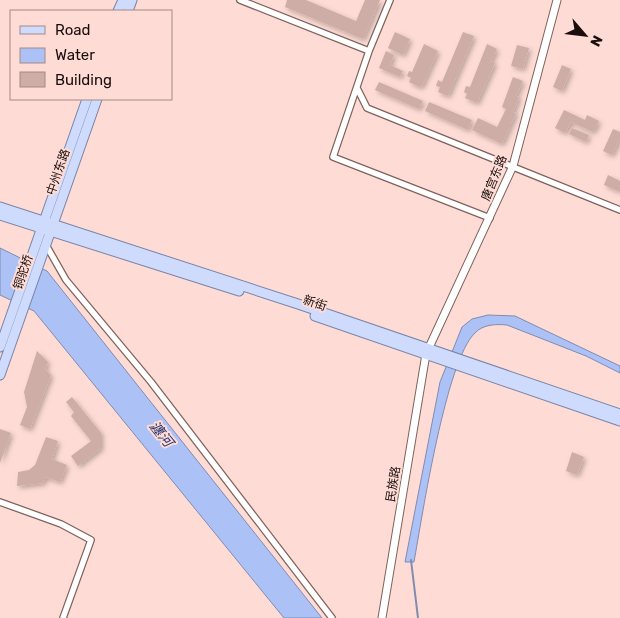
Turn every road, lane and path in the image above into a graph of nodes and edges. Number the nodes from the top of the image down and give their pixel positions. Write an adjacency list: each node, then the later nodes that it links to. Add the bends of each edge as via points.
1 (240, 0): 4 (street)
2 (390, 0): 4 (street)
3 (557, 0): 8 (street, 唐宫东路)
4 (369, 51): 5 (street)
5 (356, 88): 8 (street, via 367,108); 12 (street, via 333,157)
6 (87, 100): 13 (main road, 中州东路)
7 (97, 100): 14 (main road, 中州东路)
8 (513, 166): 10 (street); 12 (street, 唐宫东路)
9 (0, 207): 13 (main road)
10 (620, 210)
11 (0, 215): 13 (main road, 新街)
12 (490, 218): 17 (street, 唐宫东路)
13 (42, 226): 14 (main road, 新街); 15 (main road, 中州东路)
14 (51, 228): 15 (main road, 中州东路); 17 (main road, 新街)
15 (41, 249): 16 (main road, 铜驼桥); 19 (main road, 铜驼桥); 24 (street, via 151,382)
16 (0, 347)
17 (427, 352): 18 (main road, 新街); 25 (street, 民族路)
18 (467, 365): 20 (main road, 新街); 21 (main road, 新街)
19 (0, 375)
20 (620, 414)
21 (620, 421)
22 (0, 502): 23 (street, via 61,524 91,540)
23 (63, 618)
24 (332, 618)
25 (383, 618)

